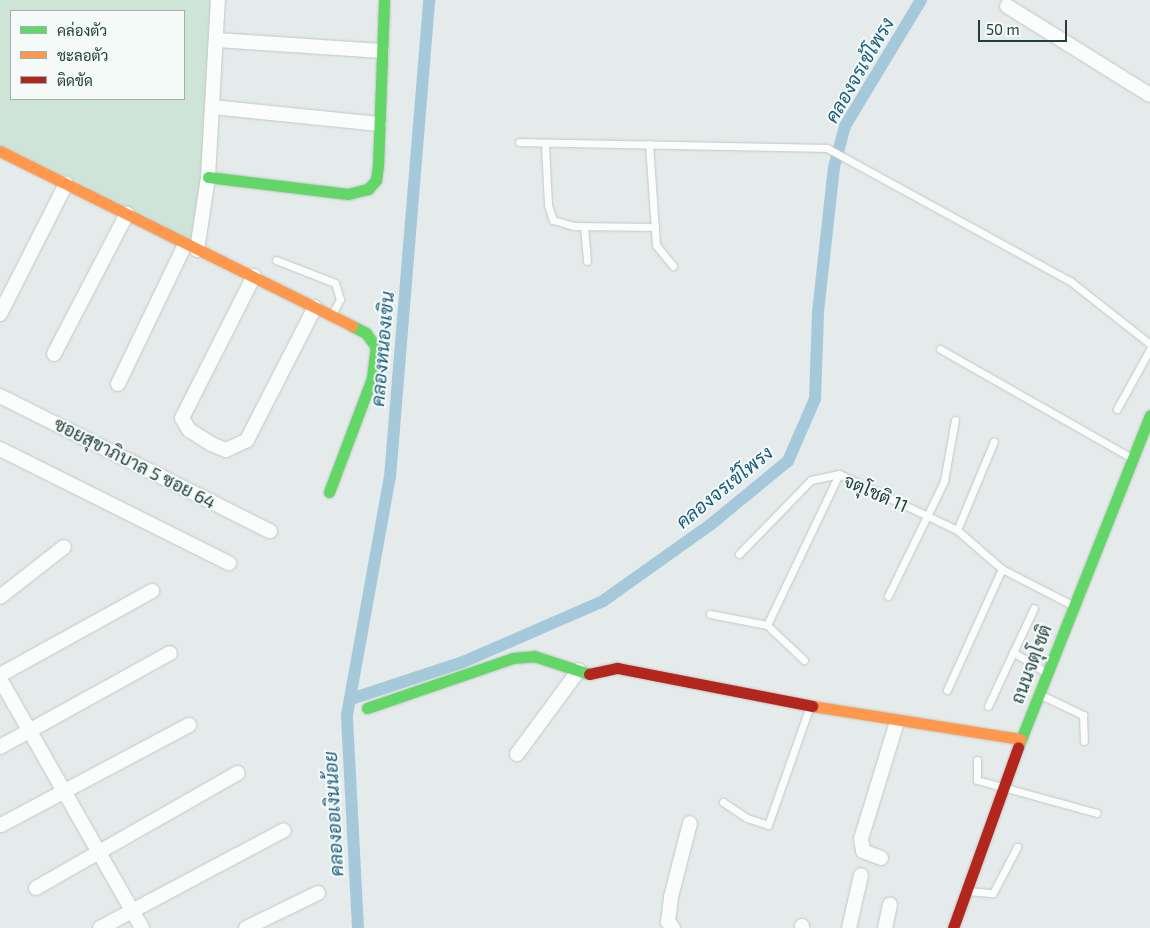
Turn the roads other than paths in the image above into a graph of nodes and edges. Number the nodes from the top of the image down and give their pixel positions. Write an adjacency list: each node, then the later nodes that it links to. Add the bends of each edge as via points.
1 (218, 0): 4 (street)
2 (384, 0): 5 (street)
3 (1008, 6): 6 (street)
4 (217, 40): 5 (street); 7 (street)
5 (382, 51): 8 (street)
6 (1150, 95)
7 (212, 107): 8 (street); 13 (street)
8 (379, 124): 13 (street, via 376,180 359,193)
9 (519, 142): 11 (lane)
10 (649, 144): 11 (lane); 17 (lane); 26 (lane, via 827,148 1070,281)
11 (545, 146): 16 (lane, via 550,216 560,223)
12 (1, 154): 14 (street)
13 (208, 176): 18 (street)
14 (66, 184): 15 (street); 24 (street)
15 (126, 214): 18 (street); 29 (street)
16 (584, 226): 17 (lane); 20 (lane)
17 (655, 227): 21 (lane, via 656,245)
18 (191, 247): 22 (street); 30 (street)
19 (276, 260): 25 (lane, via 335,282 340,299)
20 (587, 261)
21 (673, 266)
22 (254, 276): 23 (street); 23 (street, via 182,418 189,430 211,444 226,450 247,440)
23 (315, 307): 25 (street)
24 (0, 314)
25 (332, 316): 39 (street, via 366,333 376,347 372,378)
26 (1150, 344)
27 (940, 349): 37 (lane)
28 (1150, 349): 32 (lane)
29 (54, 354)
30 (118, 384)
31 (0, 396): 42 (street, ซอยสุขาภิบาล 5 ซอย 64)
32 (1117, 409)
33 (1150, 416): 37 (street, ถนนจตุโชติ)
34 (955, 420): 40 (lane, via 946,474)
35 (994, 441): 41 (lane)
36 (0, 448): 45 (street)
37 (1130, 457): 50 (street, ถนนจตุโชติ)
38 (839, 474): 40 (lane, จตุโชติ 11); 44 (lane, via 811,480); 53 (lane, จตุโชติ 11)
39 (329, 492)
40 (926, 514): 41 (lane, จตุโชติ 11); 48 (lane)
41 (957, 530): 46 (lane, จตุโชติ 11)
42 (270, 531)
43 (64, 547): 49 (street)
44 (739, 554)
45 (229, 563)
46 (1002, 569): 50 (lane, จตุโชติ 11); 60 (lane)
47 (152, 590): 59 (street)
48 (888, 596)
49 (0, 598)
50 (1072, 605): 58 (street, ถนนจตุโชติ)
51 (1034, 608): 54 (lane)
52 (710, 614): 53 (lane)
53 (767, 626): 56 (lane)
54 (1013, 652): 58 (lane); 63 (lane)
55 (170, 653): 67 (street)
56 (804, 660)
57 (579, 670): 62 (street, via 589,674 617,668); 64 (street, via 534,656 513,658); 71 (street)
58 (1046, 673): 61 (street, ถนนจตุโชติ)
59 (0, 677): 67 (street)
60 (947, 690)
61 (1038, 694): 68 (street, ถนนจตุโชติ); 69 (lane, via 1083,715)
62 (810, 706): 65 (street); 76 (lane, via 768,825 747,818)
63 (988, 706)
64 (367, 708)
65 (897, 722): 68 (street); 83 (street, via 861,839 863,851)
66 (189, 725): 74 (street)
67 (31, 728): 70 (street); 74 (street)
68 (1020, 739): 75 (street, ถนนจตุโชติ)
69 (1084, 741)
70 (0, 747)
71 (517, 754)
72 (977, 760): 75 (lane, via 975,779)
73 (238, 772): 82 (street)
74 (65, 790): 79 (street); 82 (street)
75 (1000, 790): 77 (lane); 86 (street, ถนนจตุโชติ)
76 (723, 802)
77 (1097, 813)
78 (690, 823): 93 (street, via 671,897 668,922)
79 (1, 825)
80 (284, 830): 89 (street)
81 (1017, 847): 86 (lane, via 993,893)
82 (100, 851): 85 (street); 89 (street)
83 (881, 858)
84 (861, 875): 94 (street)
85 (36, 888)
86 (965, 891): 96 (street, ถนนจตุโชติ)
87 (318, 893): 92 (street)
88 (890, 905): 95 (street)
89 (132, 910): 90 (street); 91 (street)
90 (100, 928)
91 (142, 928)
92 (246, 928)
93 (673, 928)
94 (849, 928)
95 (885, 928)
96 (952, 928)

